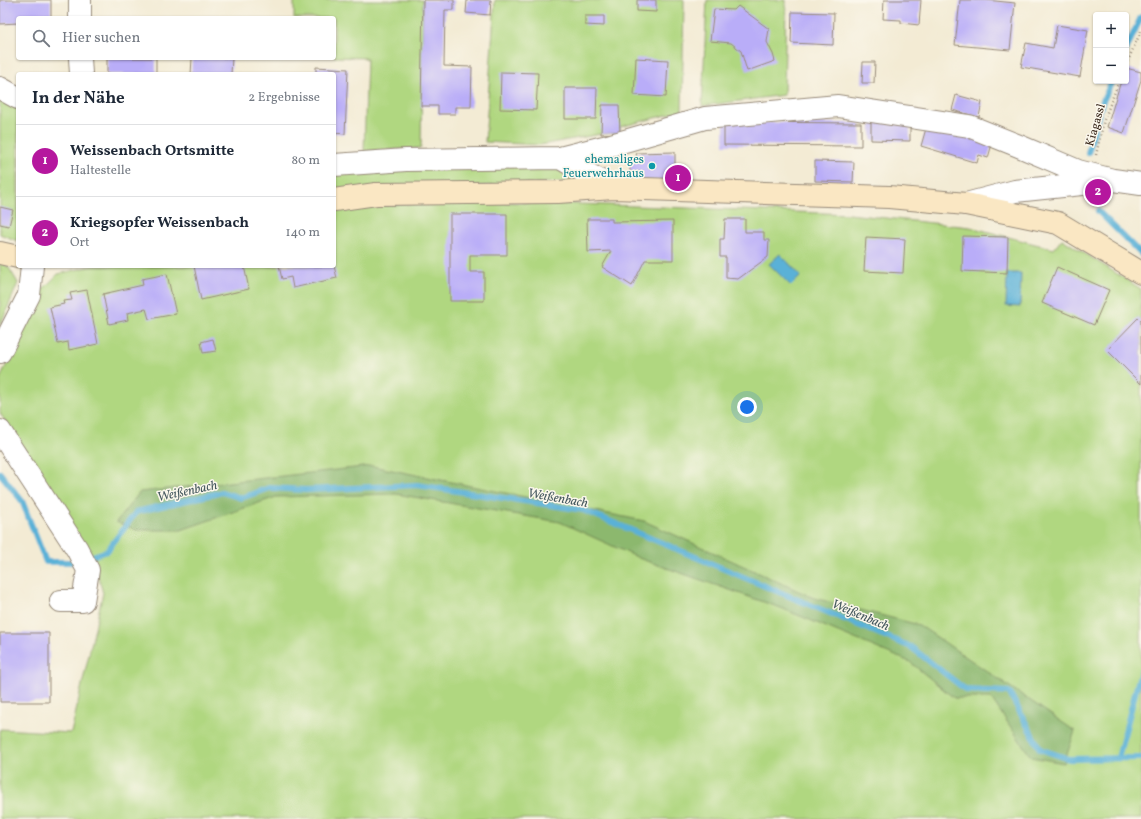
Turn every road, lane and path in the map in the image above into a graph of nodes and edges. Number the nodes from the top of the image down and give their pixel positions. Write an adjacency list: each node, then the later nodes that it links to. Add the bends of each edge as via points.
1 (80, 0): 2 (street)
2 (80, 16)
3 (1141, 31): 4 (path)
4 (1129, 58)
5 (80, 60): 6 (street)
6 (81, 72)
7 (1118, 84): 12 (path, Kiagassl, via 1104,120)
8 (0, 88): 9 (street)
9 (16, 97)
10 (560, 158): 11 (street, via 406,160); 12 (street, via 705,118 838,106 969,126); 15 (street)
11 (336, 165)
12 (1092, 175): 13 (street)
13 (1113, 180): 14 (street); 17 (street, via 1015,191)
14 (1141, 184)
15 (613, 188): 16 (street, via 558,192 376,194); 17 (street, via 889,197)
16 (336, 200)
17 (966, 204): 21 (street, via 1058,223)
18 (0, 253): 19 (street)
19 (16, 257)
20 (32, 268): 22 (street, via 29,295)
21 (1141, 273)
22 (0, 352)
23 (0, 431): 24 (street, via 88,570 83,601)
24 (61, 601)

